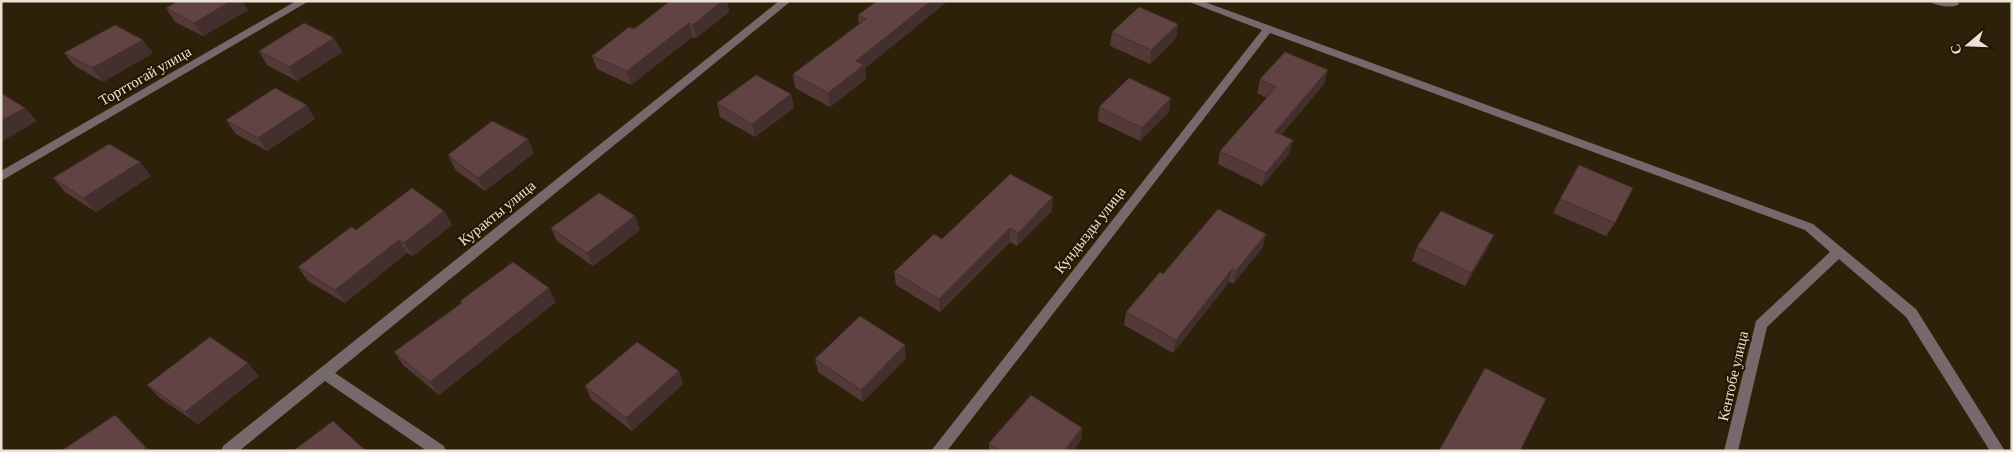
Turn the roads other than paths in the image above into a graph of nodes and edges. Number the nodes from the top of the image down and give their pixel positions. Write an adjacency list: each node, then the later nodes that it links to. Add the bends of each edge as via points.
1 (304, 1): 9 (street, Торттогай улица)
2 (786, 1): 11 (street, Куракты улица)
3 (1192, 1): 7 (street)
4 (1231, 1): 7 (street)
5 (1934, 1): 6 (street)
6 (1953, 3)
7 (1222, 12): 8 (street)
8 (1268, 29): 10 (street, via 1809,227); 14 (street, Кундызды улица)
9 (1, 177)
10 (1839, 251): 15 (street, Кентобе улица, via 1761,325); 16 (street, via 1911,313)
11 (325, 373): 12 (street, Куракты улица); 13 (street)
12 (228, 451)
13 (439, 451)
14 (938, 451)
15 (1731, 451)
16 (1998, 451)

